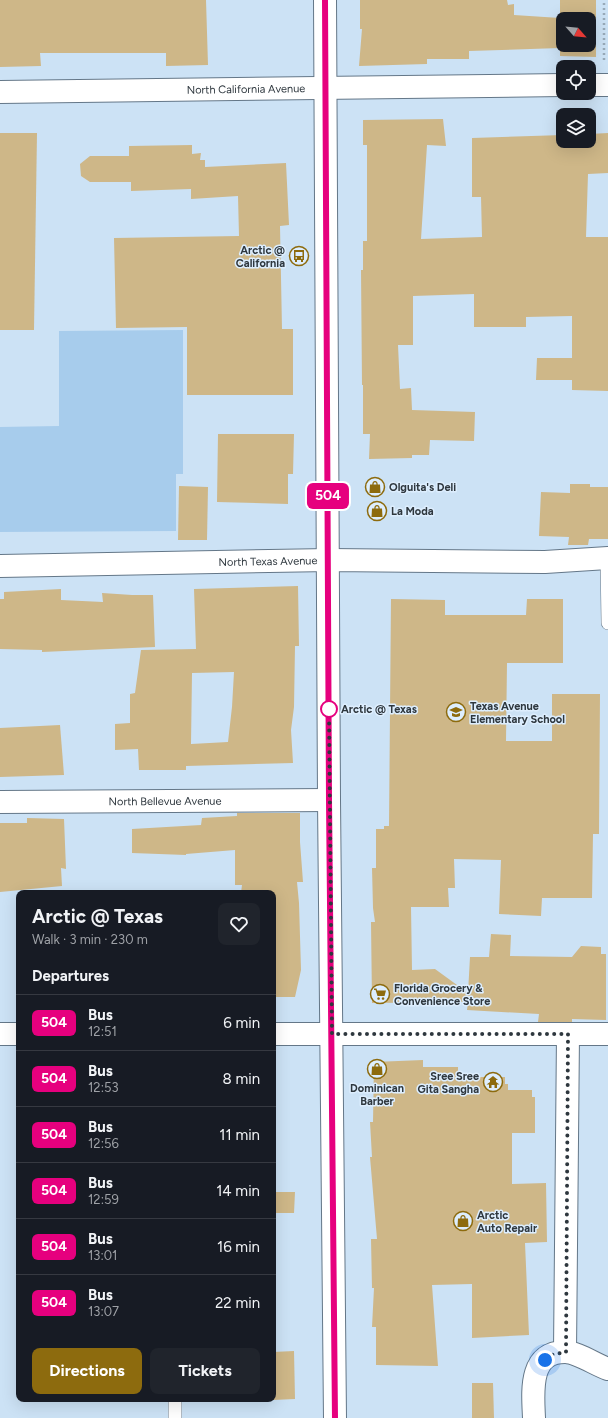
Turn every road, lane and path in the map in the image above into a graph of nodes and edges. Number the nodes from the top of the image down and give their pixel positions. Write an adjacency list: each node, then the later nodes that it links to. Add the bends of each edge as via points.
1 (325, 0): 5 (street)
2 (604, 0): 4 (path)
3 (556, 85): 5 (street, North California Avenue)
4 (600, 85)
5 (326, 88): 6 (street, North California Avenue); 8 (street)
6 (0, 92)
7 (607, 558): 8 (street, North Texas Avenue, via 546,562); 10 (lane)
8 (329, 560): 9 (street, North Texas Avenue); 11 (street)
9 (0, 566)
10 (608, 623)
11 (329, 800): 12 (street, North Bellevue Avenue); 16 (street)
12 (0, 802)
13 (0, 1034): 14 (street)
14 (16, 1034)
15 (276, 1034): 16 (street)
16 (332, 1034): 17 (street); 23 (street)
17 (568, 1034): 18 (street); 19 (street)
18 (608, 1034)
19 (566, 1352): 20 (street); 24 (street, via 551,1355 538,1365 533,1383)
20 (608, 1369)
21 (174, 1402): 22 (lane)
22 (175, 1418)
23 (335, 1418)
24 (534, 1418)

